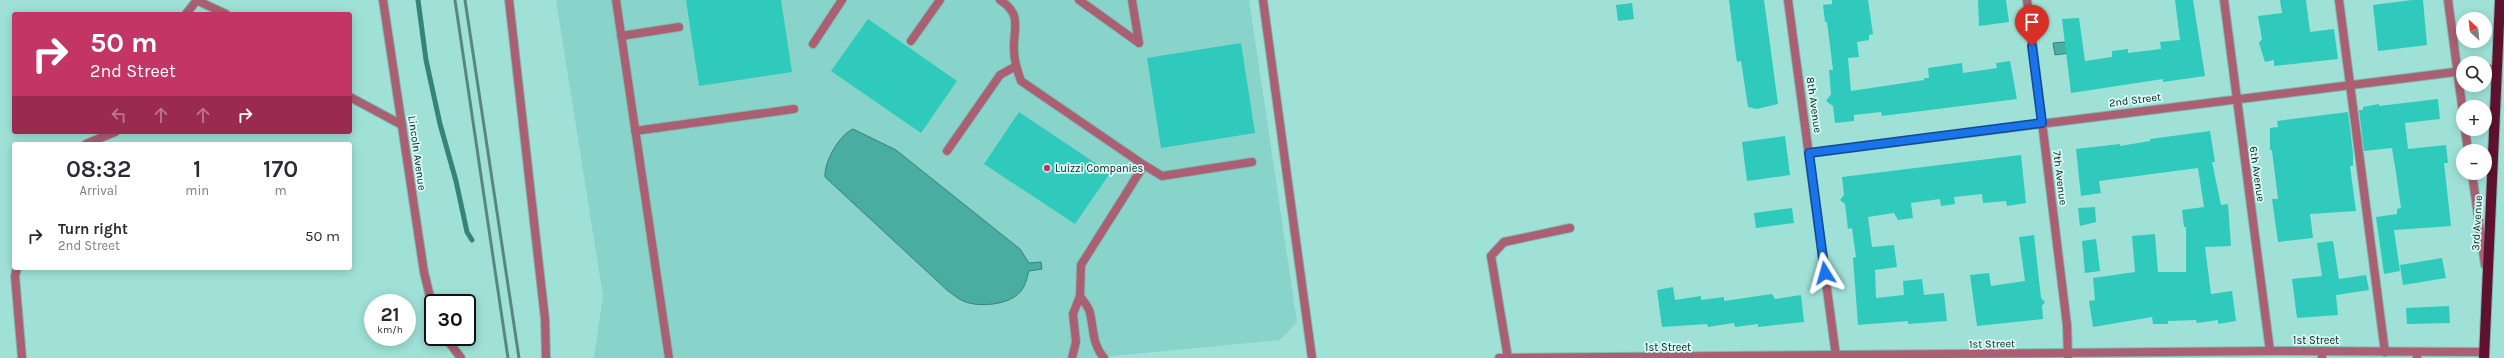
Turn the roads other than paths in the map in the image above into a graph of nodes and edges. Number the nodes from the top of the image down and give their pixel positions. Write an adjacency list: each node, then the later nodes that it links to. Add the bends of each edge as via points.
1 (197, 0): 17 (street); 18 (street)
2 (383, 0): 33 (street, Lincoln Avenue)
3 (509, 0): 58 (street, via 545,319)
4 (616, 0): 20 (street)
5 (842, 0): 22 (street)
6 (940, 0): 21 (street)
7 (1000, 0): 24 (street, via 1008,6 1015,17)
8 (1079, 0): 9 (street, via 1139,43)
9 (1132, 0)
10 (1263, 0): 62 (street)
11 (1788, 0): 38 (street, 8th Avenue)
12 (2027, 0): 32 (street, 7th Avenue)
13 (2224, 0): 30 (street, 6th Avenue)
14 (2339, 0): 28 (street)
15 (2448, 0): 23 (street)
16 (2500, 0): 26 (main road, 3rd Avenue)
17 (188, 12)
18 (222, 12)
19 (679, 27): 20 (street)
20 (621, 36): 34 (street)
21 (911, 41)
22 (813, 44)
23 (2457, 56)
24 (1016, 66): 37 (street, via 1000,75); 40 (street, via 1021,80)
25 (2492, 68): 26 (street)
26 (2496, 68): 44 (main road, 3rd Avenue)
27 (2456, 72): 28 (street, 2nd Street)
28 (2350, 85): 30 (street, 2nd Street); 49 (street)
29 (352, 98): 33 (street)
30 (2236, 99): 32 (street, 2nd Street); 48 (street, 6th Avenue)
31 (794, 109): 34 (street)
32 (2042, 123): 38 (street, 2nd Street); 54 (street, 7th Avenue, via 2067,325)
33 (402, 125): 45 (street, Lincoln Avenue)
34 (635, 131): 59 (street)
35 (110, 134): 36 (street)
36 (91, 142)
37 (947, 151)
38 (1809, 153): 53 (street, 8th Avenue)
39 (1252, 162): 40 (street, via 1162,176)
40 (1144, 165): 46 (street, via 1084,256 1079,273)
41 (2473, 180): 44 (street)
42 (1570, 228): 64 (street, via 1504,242 1491,256)
43 (16, 270): 56 (street)
44 (2487, 276): 52 (main road, 3rd Avenue)
45 (429, 294)
46 (1080, 296): 60 (street, via 1073,314 1076,342); 61 (street, via 1090,311 1093,338 1097,350)
47 (452, 346): 57 (street)
48 (2270, 351): 50 (street, 1st Street); 54 (street, 1st Street)
49 (2385, 352): 50 (street, 1st Street); 51 (street, 1st Street)
50 (2322, 355)
51 (2417, 355): 52 (street, 1st Street)
52 (2485, 355)
53 (1836, 356): 55 (street, 1st Street); 65 (street, 1st Street)
54 (2068, 356): 55 (street, 1st Street)
55 (1871, 357)
56 (22, 358)
57 (461, 358)
58 (546, 358)
59 (668, 358)
60 (1072, 358)
61 (1104, 358)
62 (1312, 358)
63 (1499, 358): 64 (street, 1st Street)
64 (1508, 358): 65 (street, 1st Street)
65 (1680, 358)

